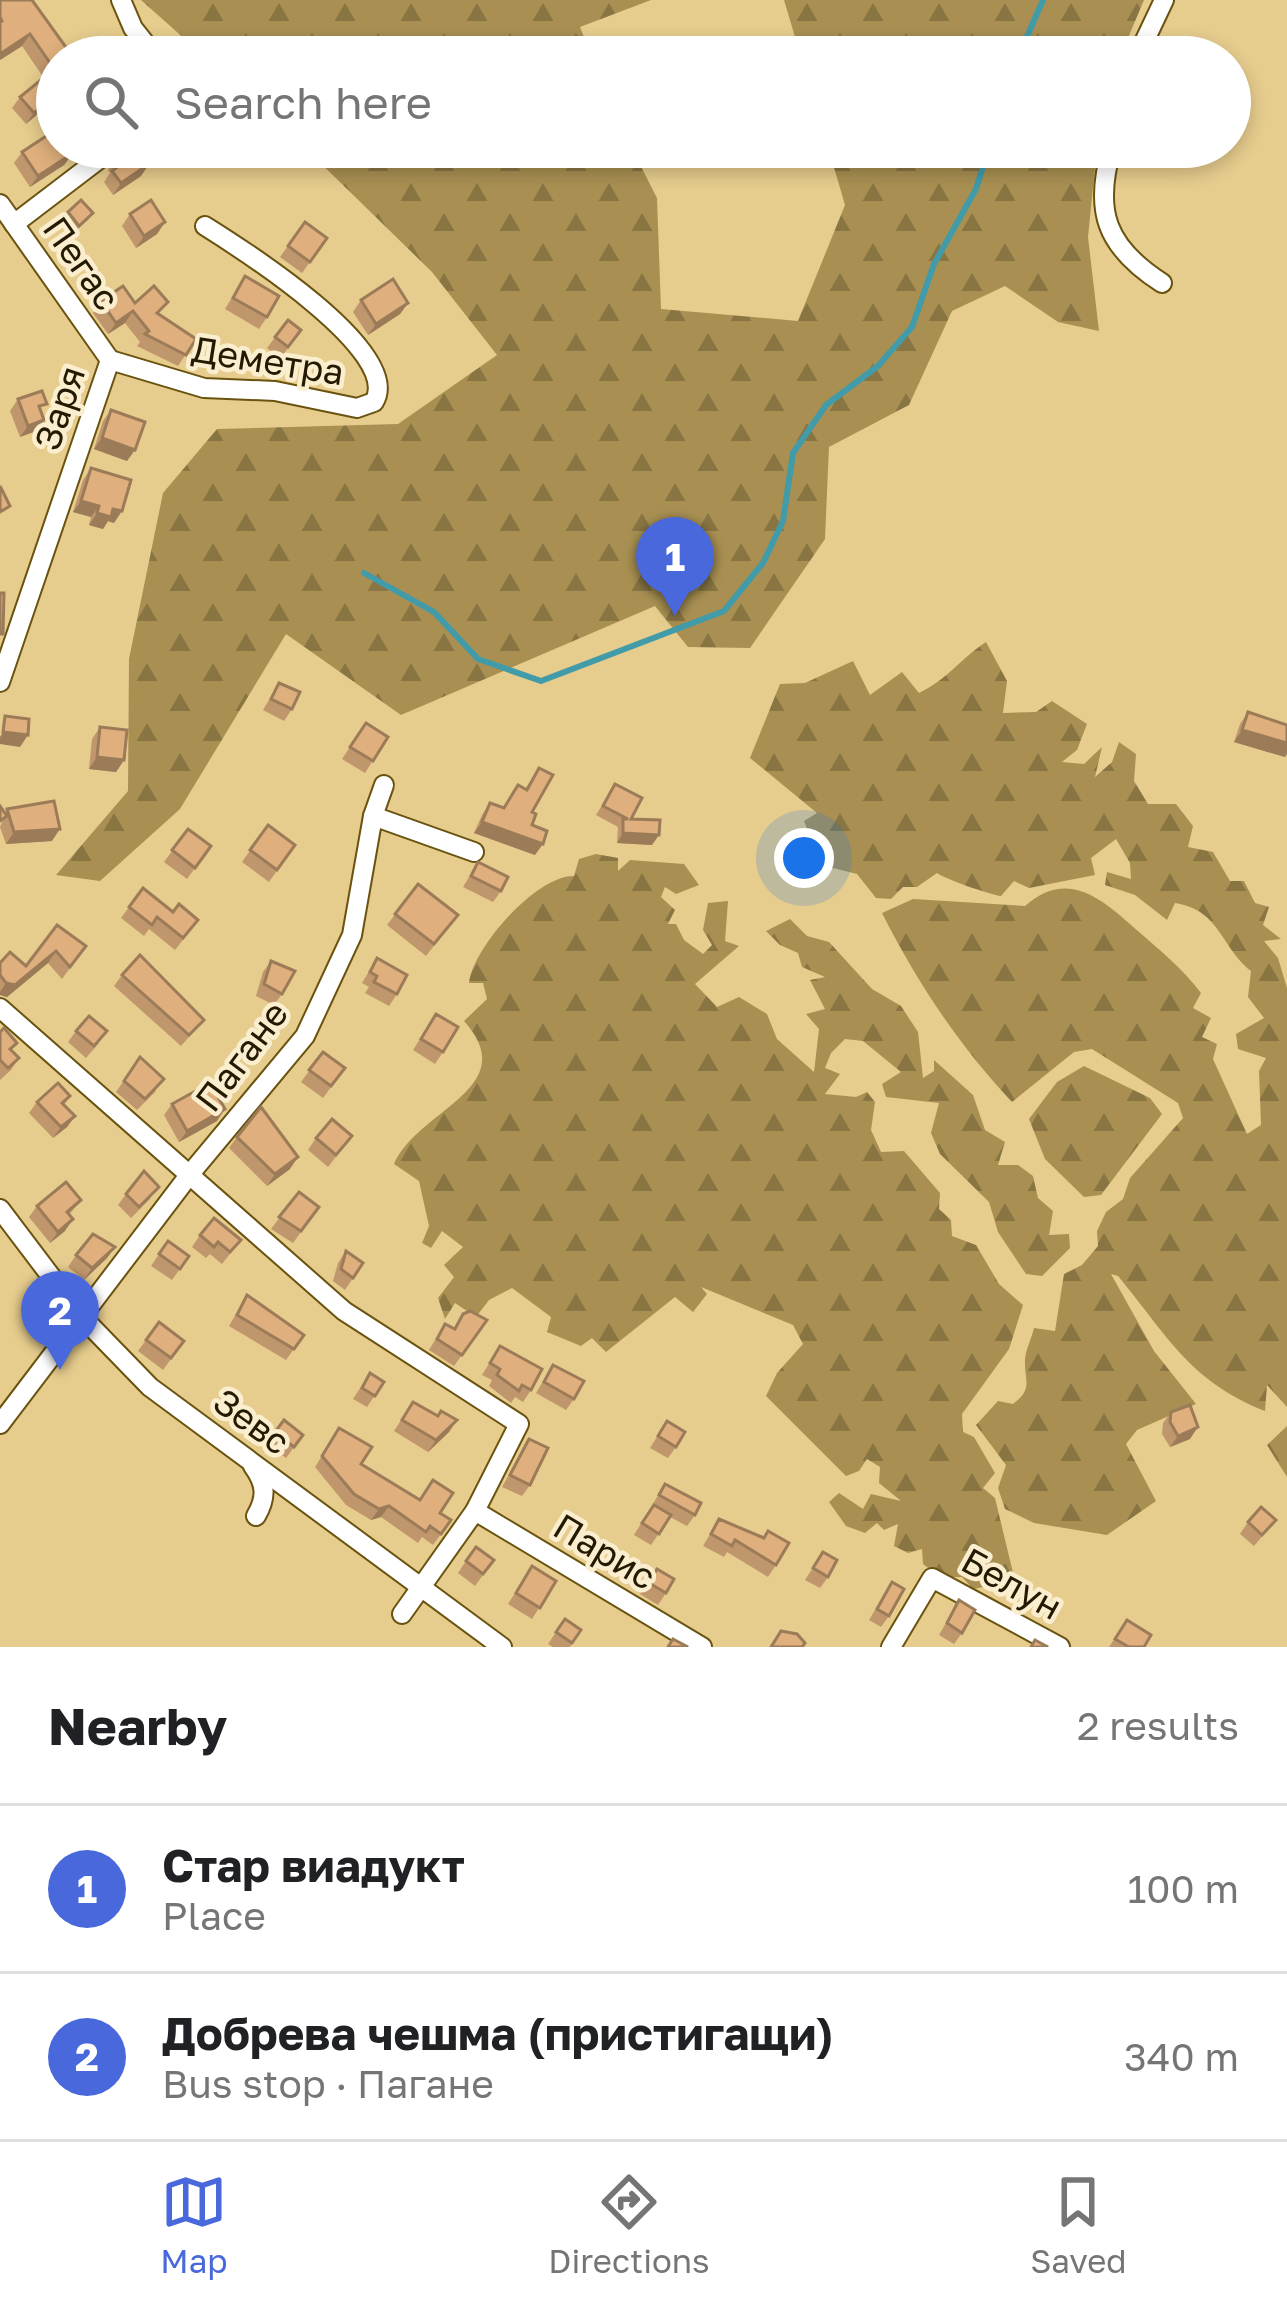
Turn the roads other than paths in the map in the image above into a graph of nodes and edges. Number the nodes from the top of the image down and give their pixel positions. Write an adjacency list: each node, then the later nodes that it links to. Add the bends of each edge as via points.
1 (122, 0): 3 (street)
2 (1164, 0): 4 (street)
3 (139, 36)
4 (1147, 36)
5 (88, 168): 8 (street)
6 (1106, 168): 10 (street, via 1106,218 1129,262)
7 (0, 204): 8 (street, Пегас)
8 (14, 224): 11 (street, Пегас)
9 (205, 226): 11 (street, Деметра, via 286,277 359,347 378,385 374,402 357,408 275,391 204,388)
10 (1162, 283)
11 (110, 360): 12 (street, Заря)
12 (0, 682)
13 (384, 785): 14 (street, Пагане)
14 (373, 816): 15 (street); 17 (street, Пагане, via 352,935 305,1036)
15 (474, 852)
16 (0, 1008): 17 (street)
17 (190, 1174): 19 (street, Пагане); 22 (street, via 344,1311 519,1424)
18 (0, 1209): 19 (street, Зевс)
19 (81, 1316): 20 (street, Пагане); 21 (street, Зевс, via 150,1387)
20 (0, 1424)
21 (250, 1462): 23 (street, via 263,1480); 24 (street, Зевс)
22 (475, 1511): 24 (street); 27 (street, Парис)
23 (256, 1516)
24 (422, 1585): 25 (street); 26 (street, Зевс)
25 (402, 1614)
26 (502, 1647)
27 (702, 1647)
28 (891, 1647): 29 (street, Белун, via 932,1578)
29 (1060, 1647)

